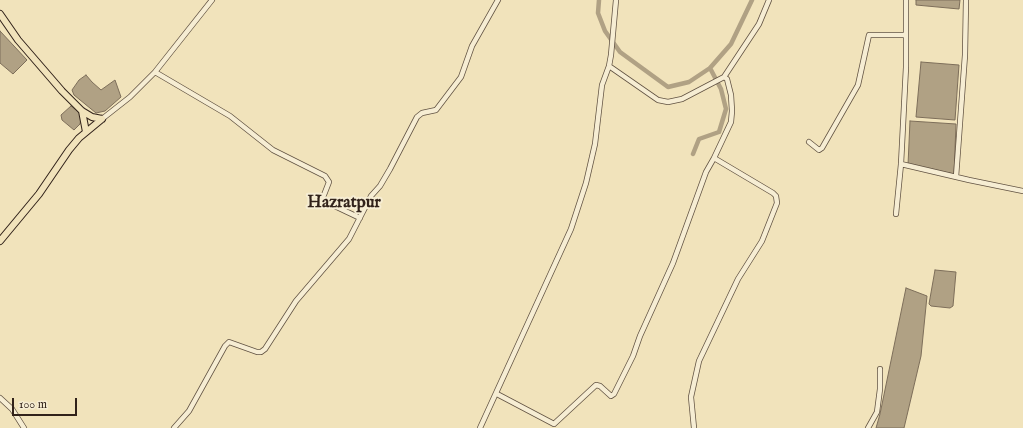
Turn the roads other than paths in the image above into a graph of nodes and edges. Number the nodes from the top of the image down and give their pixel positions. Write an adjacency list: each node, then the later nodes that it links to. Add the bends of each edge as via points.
1 (212, 0): 10 (street)
2 (498, 0): 21 (street, via 472,46 461,77 436,110 422,113 417,117)
3 (616, 0): 9 (street, via 614,38)
4 (769, 0): 11 (street, via 759,24)
5 (906, 0): 8 (street)
6 (966, 0): 18 (street, via 965,55)
7 (0, 14): 12 (main road, via 18,40)
8 (906, 35): 15 (street, via 869,35 858,85 822,148 819,150); 17 (street)
9 (609, 66): 11 (street, via 650,96 668,102 682,99); 24 (street, via 602,85 589,168 571,229)
10 (155, 72): 13 (street, via 130,98); 21 (street, via 230,116 274,150 325,176 329,182 322,200)
11 (723, 77): 16 (street, via 727,79 732,111 730,122)
12 (82, 111): 13 (main road); 14 (main road)
13 (102, 120): 14 (main road)
14 (86, 132): 22 (main road, via 69,150 35,200)
15 (809, 142)
16 (714, 158): 24 (street, via 706,172 673,263 614,394 610,396 600,386 594,386 554,424); 29 (street, via 773,193 778,203 762,241 738,279 699,361 691,397)
17 (901, 164): 18 (street); 20 (street)
18 (956, 178): 19 (street)
19 (1023, 190)
20 (896, 214)
21 (360, 218): 27 (street, via 349,239 296,301 265,349 257,352 229,342 225,346 192,406)
22 (0, 241)
23 (880, 369): 30 (street, via 877,412)
24 (497, 394): 28 (street)
25 (0, 398): 26 (street, via 12,409)
26 (24, 428)
27 (174, 428)
28 (480, 428)
29 (694, 428)
30 (868, 428)

